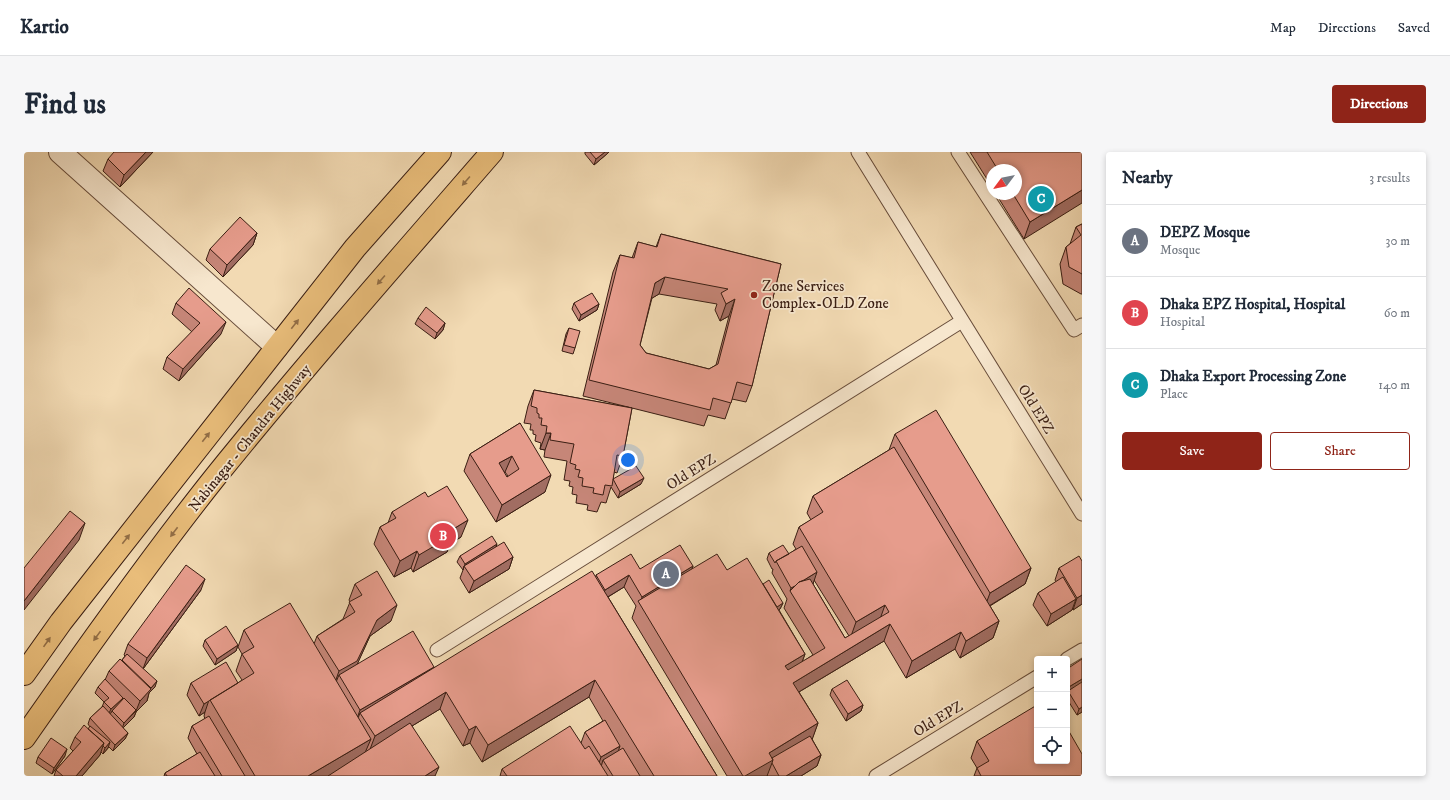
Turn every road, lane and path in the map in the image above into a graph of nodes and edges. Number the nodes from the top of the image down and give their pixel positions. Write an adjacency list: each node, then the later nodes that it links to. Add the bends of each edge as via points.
1 (60, 152): 8 (street)
2 (440, 152): 8 (highway, one-way to 2, via 355,248)
3 (492, 152): 15 (highway, Nabinagar - Chandra Highway, one-way to 15, via 377,284 216,477 118,606)
4 (858, 152): 6 (lane, Old EPZ)
5 (958, 152): 7 (lane, via 1074,330)
6 (962, 321): 9 (lane, Old EPZ); 10 (lane, Old EPZ)
7 (1082, 325)
8 (277, 347): 13 (highway, one-way to 8, via 61,622)
9 (1082, 514)
10 (436, 650)
11 (1082, 650): 12 (lane)
12 (1070, 657)
13 (24, 674)
14 (1034, 679): 16 (lane, Old EPZ)
15 (24, 738)
16 (876, 776)

